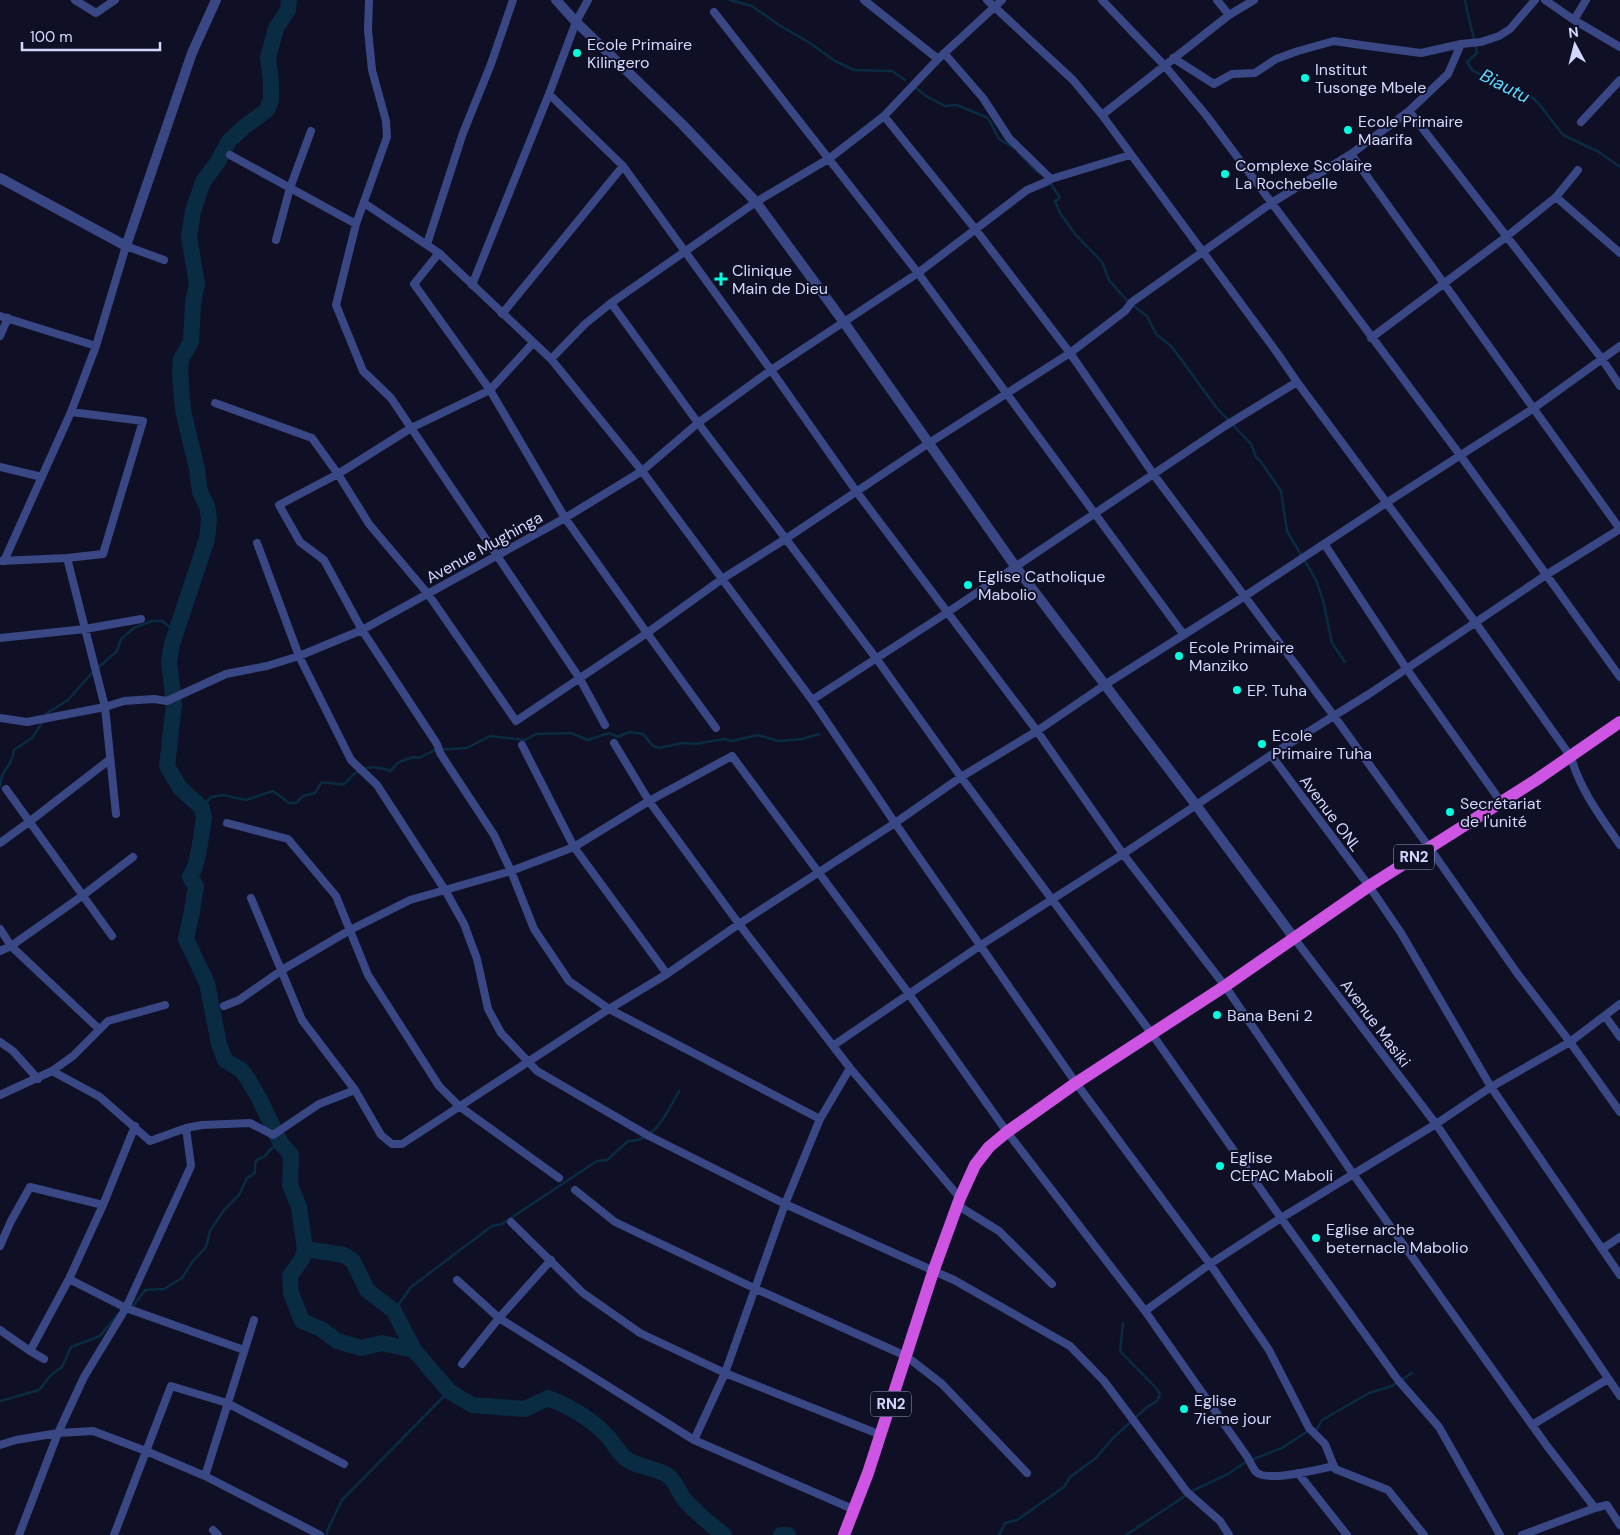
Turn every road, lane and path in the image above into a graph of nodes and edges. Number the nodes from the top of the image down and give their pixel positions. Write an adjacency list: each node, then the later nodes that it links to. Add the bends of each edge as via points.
1 (75, 0): 2 (street, via 96,12)
2 (114, 0)
3 (216, 0): 52 (street, via 192,53)
4 (369, 0): 46 (street, via 372,70 386,121 387,137)
5 (513, 0): 51 (street)
6 (556, 0): 21 (street)
7 (588, 0): 21 (street)
8 (864, 0): 24 (street)
9 (987, 0): 17 (street)
10 (1002, 0): 17 (street)
11 (1102, 0): 26 (street)
12 (1217, 0): 19 (street)
13 (1254, 0): 19 (street)
14 (1535, 0): 22 (street, via 1510,29 1498,36)
15 (1545, 0): 20 (street)
16 (1586, 0): 20 (street)
17 (995, 7): 24 (street); 30 (street, via 1073,80)
18 (714, 12): 37 (street)
19 (1229, 15): 25 (street)
20 (1574, 20): 23 (street)
21 (576, 22): 28 (street); 44 (street, via 682,124)
22 (1461, 44): 25 (street, via 1421,53 1334,40 1276,59 1255,73 1232,74 1214,84); 29 (street, via 1448,74)
23 (1620, 47)
24 (941, 56): 31 (street); 41 (street, via 983,98 1009,138)
25 (1173, 58): 26 (street)
26 (1164, 65): 30 (street); 45 (street)
27 (1620, 80): 32 (street)
28 (549, 94): 38 (street); 60 (street)
29 (1409, 111): 34 (street); 49 (street)
30 (1102, 115): 36 (street)
31 (884, 116): 37 (street); 48 (street)
32 (1581, 122)
33 (311, 131): 42 (street)
34 (1351, 154): 45 (street); 59 (street)
35 (230, 155): 42 (street)
36 (1130, 155): 41 (street, Avenue Mughinga); 54 (street)
37 (830, 158): 44 (street); 58 (street)
38 (623, 166): 53 (street); 62 (street)
39 (1578, 170): 43 (street)
40 (0, 178): 52 (street)
41 (1048, 181): 48 (street, Avenue Mughinga, via 1027,190)
42 (290, 188): 47 (street); 50 (street)
43 (1556, 197): 49 (street); 55 (street)
44 (756, 202): 53 (street); 64 (street)
45 (1273, 202): 54 (street); 66 (street)
46 (364, 203): 47 (street); 51 (street)
47 (356, 224): 82 (street, via 336,305 363,371 391,398)
48 (976, 230): 58 (street, Avenue Mughinga); 70 (street)
49 (1506, 238): 59 (street); 72 (street)
50 (276, 240)
51 (426, 244): 56 (street)
52 (126, 246): 57 (street); 68 (street)
53 (685, 252): 61 (street); 73 (street)
54 (1202, 253): 70 (street); 74 (street)
55 (1620, 253)
56 (439, 254): 60 (street); 76 (street, via 414,284)
57 (164, 260)
58 (918, 272): 64 (street, Avenue Mughinga); 77 (street)
59 (1443, 284): 66 (street); 79 (street)
60 (472, 285): 62 (street)
61 (611, 302): 71 (street); 81 (street)
62 (502, 314): 67 (street)
63 (4, 317): 65 (street); 68 (street)
64 (843, 321): 73 (street, Avenue Mughinga); 83 (street)
65 (0, 336)
66 (1371, 338): 84 (street)
67 (533, 343): 71 (street); 76 (street)
68 (96, 346): 80 (street)
69 (1620, 346): 72 (street)
70 (1070, 353): 77 (street); 88 (street)
71 (551, 359): 86 (street)
72 (1602, 359): 75 (street); 79 (street)
73 (772, 370): 81 (street, Avenue Mughinga); 90 (street)
74 (1297, 382): 88 (street); 91 (street)
75 (1620, 386)
76 (490, 390): 82 (street); 93 (street)
77 (1007, 394): 83 (street); 92 (street)
78 (215, 403): 87 (street, via 312,438)
79 (1534, 408): 84 (street); 94 (street)
80 (71, 412): 89 (street); 99 (street, via 143,421 103,554)
81 (698, 423): 86 (street, Avenue Mughinga); 95 (street)
82 (411, 428): 87 (street); 98 (street)
83 (929, 443): 90 (street); 101 (street)
84 (1460, 455): 91 (street); 102 (street)
85 (0, 466): 89 (street)
86 (642, 471): 93 (street, Avenue Mughinga); 103 (street)
87 (338, 474): 104 (street, via 370,524); 110 (street, via 279,505 300,542 324,560)
88 (1154, 475): 92 (street); 105 (street)
89 (42, 477): 100 (street)
90 (856, 491): 95 (street); 106 (street)
91 (1386, 503): 97 (street); 108 (street)
92 (1095, 512): 101 (street); 112 (street)
93 (565, 518): 98 (street, Avenue Mughinga); 111 (street)
94 (1620, 529): 102 (street)
95 (786, 538): 103 (street); 115 (street)
96 (257, 543): 114 (street)
97 (1325, 545): 105 (street); 116 (street)
98 (496, 556): 104 (street, Avenue Mughinga); 118 (street)
99 (67, 558): 100 (street); 109 (street)
100 (2, 561)
101 (1015, 566): 106 (street); 119 (street)
102 (1546, 575): 108 (street); 117 (street)
103 (722, 579): 111 (street); 120 (street)
104 (428, 594): 110 (street, Avenue Mughinga); 118 (street, via 516,721)
105 (1246, 596): 112 (street); 122 (street)
106 (948, 612): 115 (street); 127 (street)
107 (141, 619): 109 (street)
108 (1475, 622): 116 (street); 131 (street)
109 (85, 630): 113 (street); 121 (street)
110 (362, 630): 114 (street, Avenue Mughinga); 148 (street, via 494,835)
111 (647, 633): 118 (street); 126 (street)
112 (1184, 635): 119 (street)
113 (0, 638)
114 (299, 656): 121 (street, Avenue Mughinga, via 226,674 166,702 154,699 124,701); 151 (street, via 351,760 377,785)
115 (876, 658): 120 (street); 133 (street)
116 (1406, 668): 122 (street); 136 (street)
117 (1620, 677)
118 (580, 679): 125 (street)
119 (1106, 684): 127 (street); 137 (street)
120 (812, 700): 141 (street)
121 (105, 707): 123 (street, via 27,722); 132 (street)
122 (1334, 716): 130 (street); 145 (street)
123 (0, 718)
124 (1620, 722): 131 (highway, RN2)
125 (605, 725)
126 (716, 728)
127 (1036, 731): 133 (street); 146 (street)
128 (614, 743): 135 (street)
129 (522, 744): 144 (street)
130 (1271, 755): 137 (street); 150 (street, Avenue ONL)
131 (1571, 757): 136 (highway, RN2); 143 (street, via 1594,808)
132 (109, 760): 138 (street); 139 (street)
133 (962, 778): 141 (street); 154 (street)
134 (6, 789): 139 (street)
135 (648, 801): 144 (street); 149 (street, via 732,756); 155 (street)
136 (1501, 802): 145 (highway, RN2)
137 (1196, 805): 146 (street); 159 (street)
138 (116, 814)
139 (29, 822): 142 (street); 152 (street)
140 (227, 823): 157 (street, via 288,839 336,896)
141 (895, 823): 149 (street); 160 (street)
142 (0, 843)
143 (1620, 844)
144 (574, 847): 148 (street); 164 (street)
145 (1429, 847): 150 (highway, RN2); 176 (street, via 1517,973)
146 (1123, 854): 154 (street); 165 (street)
147 (133, 857): 152 (street)
148 (512, 871): 151 (street); 170 (street, via 534,929 569,981)
149 (818, 872): 155 (street); 166 (street)
150 (1369, 886): 159 (highway, RN2); 183 (street, Avenue ONL, via 1401,933)
151 (445, 890): 157 (street, via 410,900); 178 (street, via 464,924 477,959 488,1009 501,1033)
152 (82, 896): 158 (street); 161 (street)
153 (251, 898): 163 (street)
154 (1052, 900): 160 (street); 173 (street)
155 (738, 924): 164 (street); 177 (street)
156 (0, 929): 161 (street)
157 (350, 930): 163 (street); 186 (street, via 368,975 439,1086)
158 (112, 936)
159 (1294, 938): 165 (highway, RN2); 189 (street, Avenue Masiki)
160 (981, 945): 166 (street); 182 (street)
161 (11, 946): 162 (street); 172 (street)
162 (0, 951)
163 (282, 970): 169 (street, via 239,1000); 184 (street, via 302,1020)
164 (667, 974): 170 (street)
165 (1225, 986): 173 (highway, RN2); 193 (street)
166 (909, 994): 177 (street); 192 (street)
167 (1620, 1004): 171 (street)
168 (165, 1005): 172 (street, via 108,1020)
169 (224, 1006)
170 (609, 1009): 178 (street); 188 (street)
171 (1605, 1016): 174 (street); 176 (street)
172 (99, 1029): 180 (street, via 73,1056)
173 (1152, 1034): 182 (highway, RN2); 199 (street)
174 (1620, 1037)
175 (0, 1042): 181 (street, via 13,1051)
176 (1570, 1042): 183 (street); 187 (street)
177 (834, 1045): 179 (street)
178 (527, 1062): 186 (street); 197 (street, via 646,1135)
179 (850, 1068): 188 (street); 196 (street)
180 (52, 1071): 181 (street); 190 (street, via 100,1097)
181 (38, 1079): 185 (street)
182 (1076, 1083): 192 (highway, RN2); 205 (street)
183 (1491, 1087): 189 (street); 203 (street, Avenue ONL)
184 (355, 1090): 186 (street, via 381,1135 392,1144 402,1144); 191 (street, via 319,1104 273,1135 250,1123)
185 (0, 1095)
186 (459, 1106): 194 (street)
187 (1620, 1112)
188 (820, 1119): 197 (street)
189 (1436, 1124): 193 (street); 223 (street, Avenue Masiki)
190 (135, 1126): 191 (street, via 150,1141); 198 (street)
191 (186, 1128): 212 (street, via 191,1166)
192 (1007, 1132): 196 (highway, RN2, via 975,1165); 213 (street)
193 (1353, 1174): 199 (street); 226 (street)
194 (559, 1178)
195 (575, 1190): 211 (street, via 615,1222)
196 (959, 1201): 206 (highway, RN2); 210 (street, via 999,1231)
197 (785, 1204): 206 (street); 211 (street)
198 (102, 1205): 202 (street, via 30,1187); 208 (street)
199 (1281, 1218): 205 (street); 248 (street, via 1399,1382 1439,1427)
200 (511, 1222): 204 (street)
201 (1620, 1237): 203 (street)
202 (0, 1246)
203 (1602, 1249): 207 (street, Avenue ONL)
204 (551, 1260): 214 (street); 222 (street, via 583,1293 640,1333)
205 (1210, 1264): 213 (street); 233 (street, via 1268,1350 1310,1430 1325,1444)
206 (934, 1272): 219 (highway, RN2); 245 (street, via 954,1280 1070,1346 1104,1381 1189,1495 1220,1522)
207 (1620, 1275)
208 (69, 1279): 212 (street); 218 (street)
209 (456, 1280): 214 (street)
210 (1052, 1284)
211 (756, 1289): 219 (street); 222 (street)
212 (126, 1308): 217 (street); 227 (street, via 84,1376)
213 (1145, 1310): 234 (street, via 1256,1472 1266,1476)
214 (499, 1318): 221 (street); 229 (street)
215 (254, 1320): 217 (street)
216 (0, 1330): 218 (street)
217 (244, 1350): 225 (street)
218 (30, 1351): 220 (street)
219 (906, 1356): 228 (highway, RN2); 235 (street, via 942,1384)
220 (44, 1359)
221 (462, 1364)
222 (725, 1373): 228 (street); 229 (street)
223 (1608, 1379): 224 (street, Avenue Masiki); 226 (street)
224 (1620, 1396)
225 (227, 1403): 231 (street, via 171,1386); 232 (street); 236 (street)
226 (1532, 1425): 237 (street)
227 (58, 1433): 230 (street); 231 (street, via 94,1431); 241 (street)
228 (881, 1434): 238 (highway, RN2)
229 (694, 1440): 238 (street)
230 (0, 1445)
231 (146, 1451): 236 (street); 242 (street)
232 (344, 1464)
233 (1334, 1466): 234 (street); 247 (street, via 1335,1470 1388,1490)
234 (1298, 1473): 246 (street)
235 (1027, 1474)
236 (205, 1476): 243 (street)
237 (1595, 1508): 239 (street, via 1607,1505); 240 (street)
238 (855, 1510): 244 (highway, RN2)
239 (1620, 1525)
240 (1541, 1532): 249 (street)
241 (19, 1535)
242 (114, 1535)
243 (320, 1535)
244 (844, 1535)
245 (1229, 1535)
246 (1347, 1535)
247 (1424, 1535)
248 (1500, 1535)
249 (1522, 1535)

